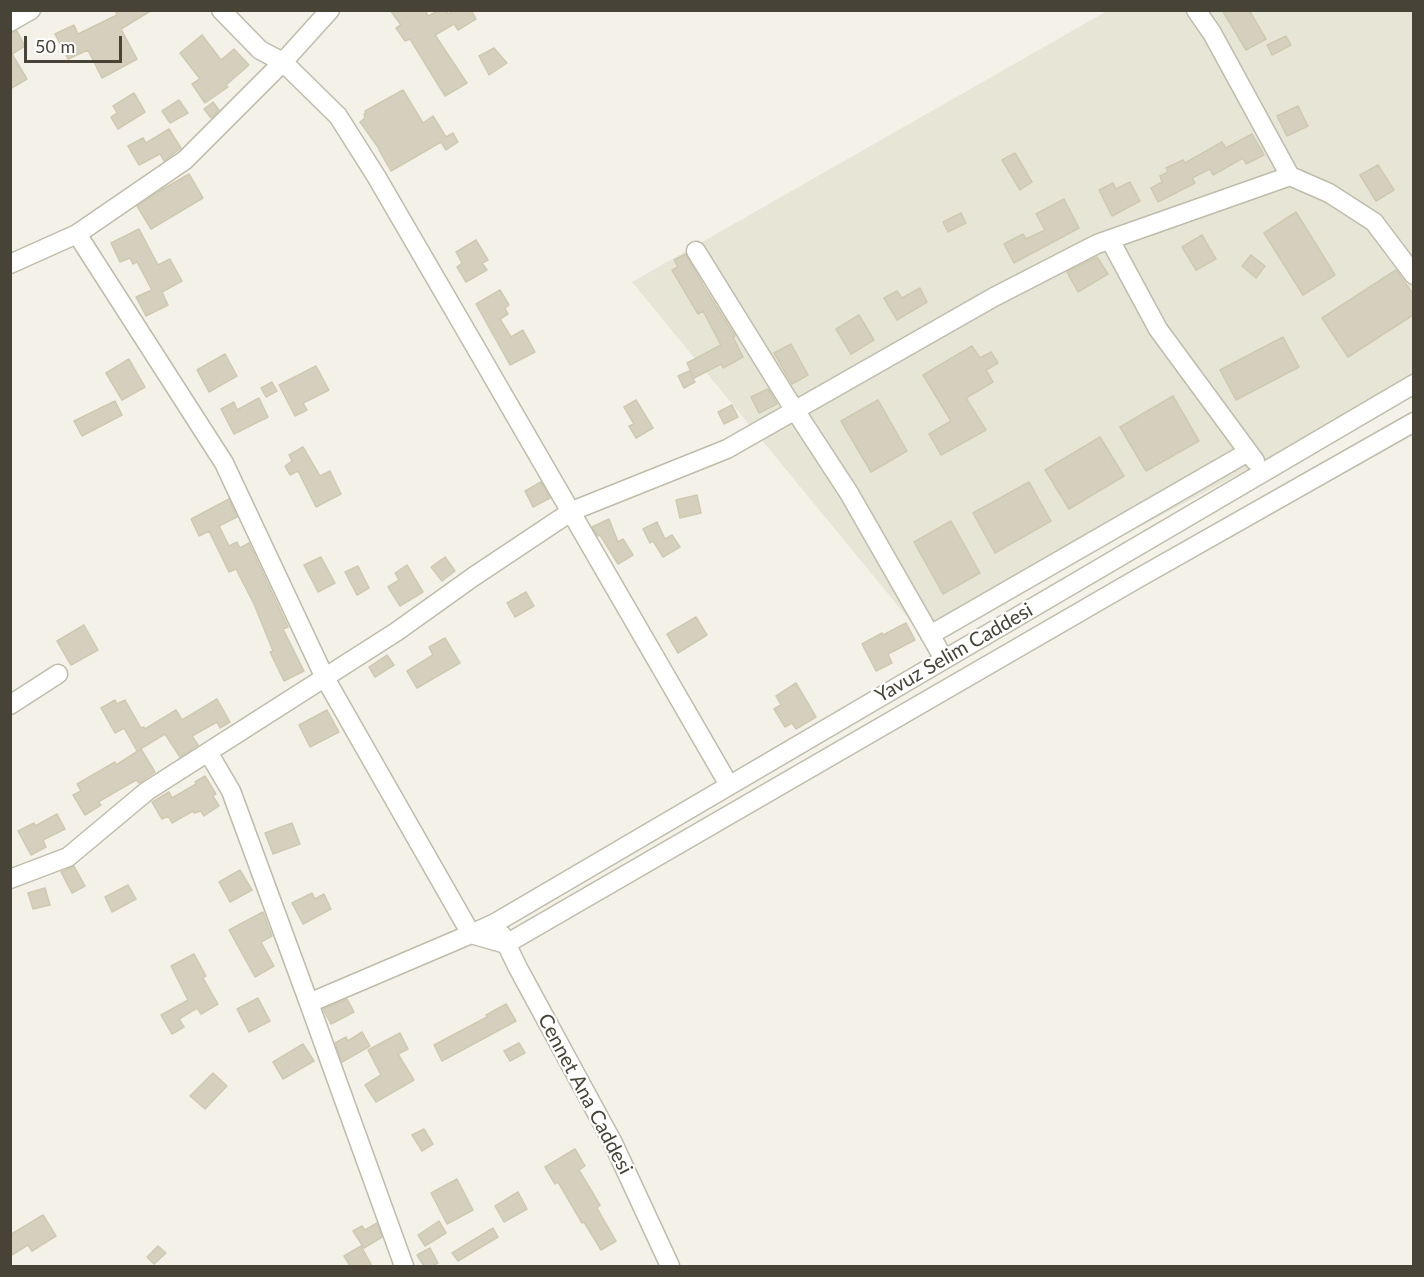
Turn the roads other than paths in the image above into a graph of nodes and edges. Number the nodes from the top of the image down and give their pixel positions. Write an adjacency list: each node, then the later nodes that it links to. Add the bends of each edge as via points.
1 (31, 10): 5 (street)
2 (220, 10): 6 (street, via 260,50)
3 (330, 10): 6 (street)
4 (1196, 10): 7 (street)
5 (10, 22)
6 (283, 62): 8 (street, via 185,160); 18 (street, via 338,116)
7 (1290, 176): 9 (street); 12 (street, via 1329,193 1374,222)
8 (77, 234): 11 (street); 22 (street, via 224,464)
9 (1110, 240): 14 (street, via 994,297); 16 (street, via 1158,329)
10 (696, 251): 14 (street)
11 (10, 264)
12 (1413, 275)
13 (1413, 384): 17 (street, Yavuz Selim Caddesi)
14 (796, 410): 18 (street, via 728,449); 19 (street, via 849,493)
15 (1413, 422): 29 (street, Yavuz Selim Caddesi)
16 (1248, 452): 17 (street); 19 (street)
17 (1263, 472): 20 (street, Yavuz Selim Caddesi)
18 (572, 511): 22 (street); 25 (street)
19 (930, 635): 20 (street)
20 (944, 659): 25 (street, Yavuz Selim Caddesi)
21 (58, 674): 23 (street)
22 (325, 678): 24 (street); 28 (street)
23 (10, 705)
24 (208, 752): 26 (street, via 147,790 68,857); 30 (street, via 231,790)
25 (729, 785): 27 (street, Yavuz Selim Caddesi)
26 (10, 879)
27 (495, 923): 28 (street, Yavuz Selim Caddesi); 29 (street, Cennet Ana Caddesi)
28 (471, 934): 29 (street); 30 (street, Yavuz Selim Caddesi)
29 (506, 944): 32 (street, Cennet Ana Caddesi, via 613,1143)
30 (309, 1003): 31 (street)
31 (404, 1266)
32 (670, 1266)

